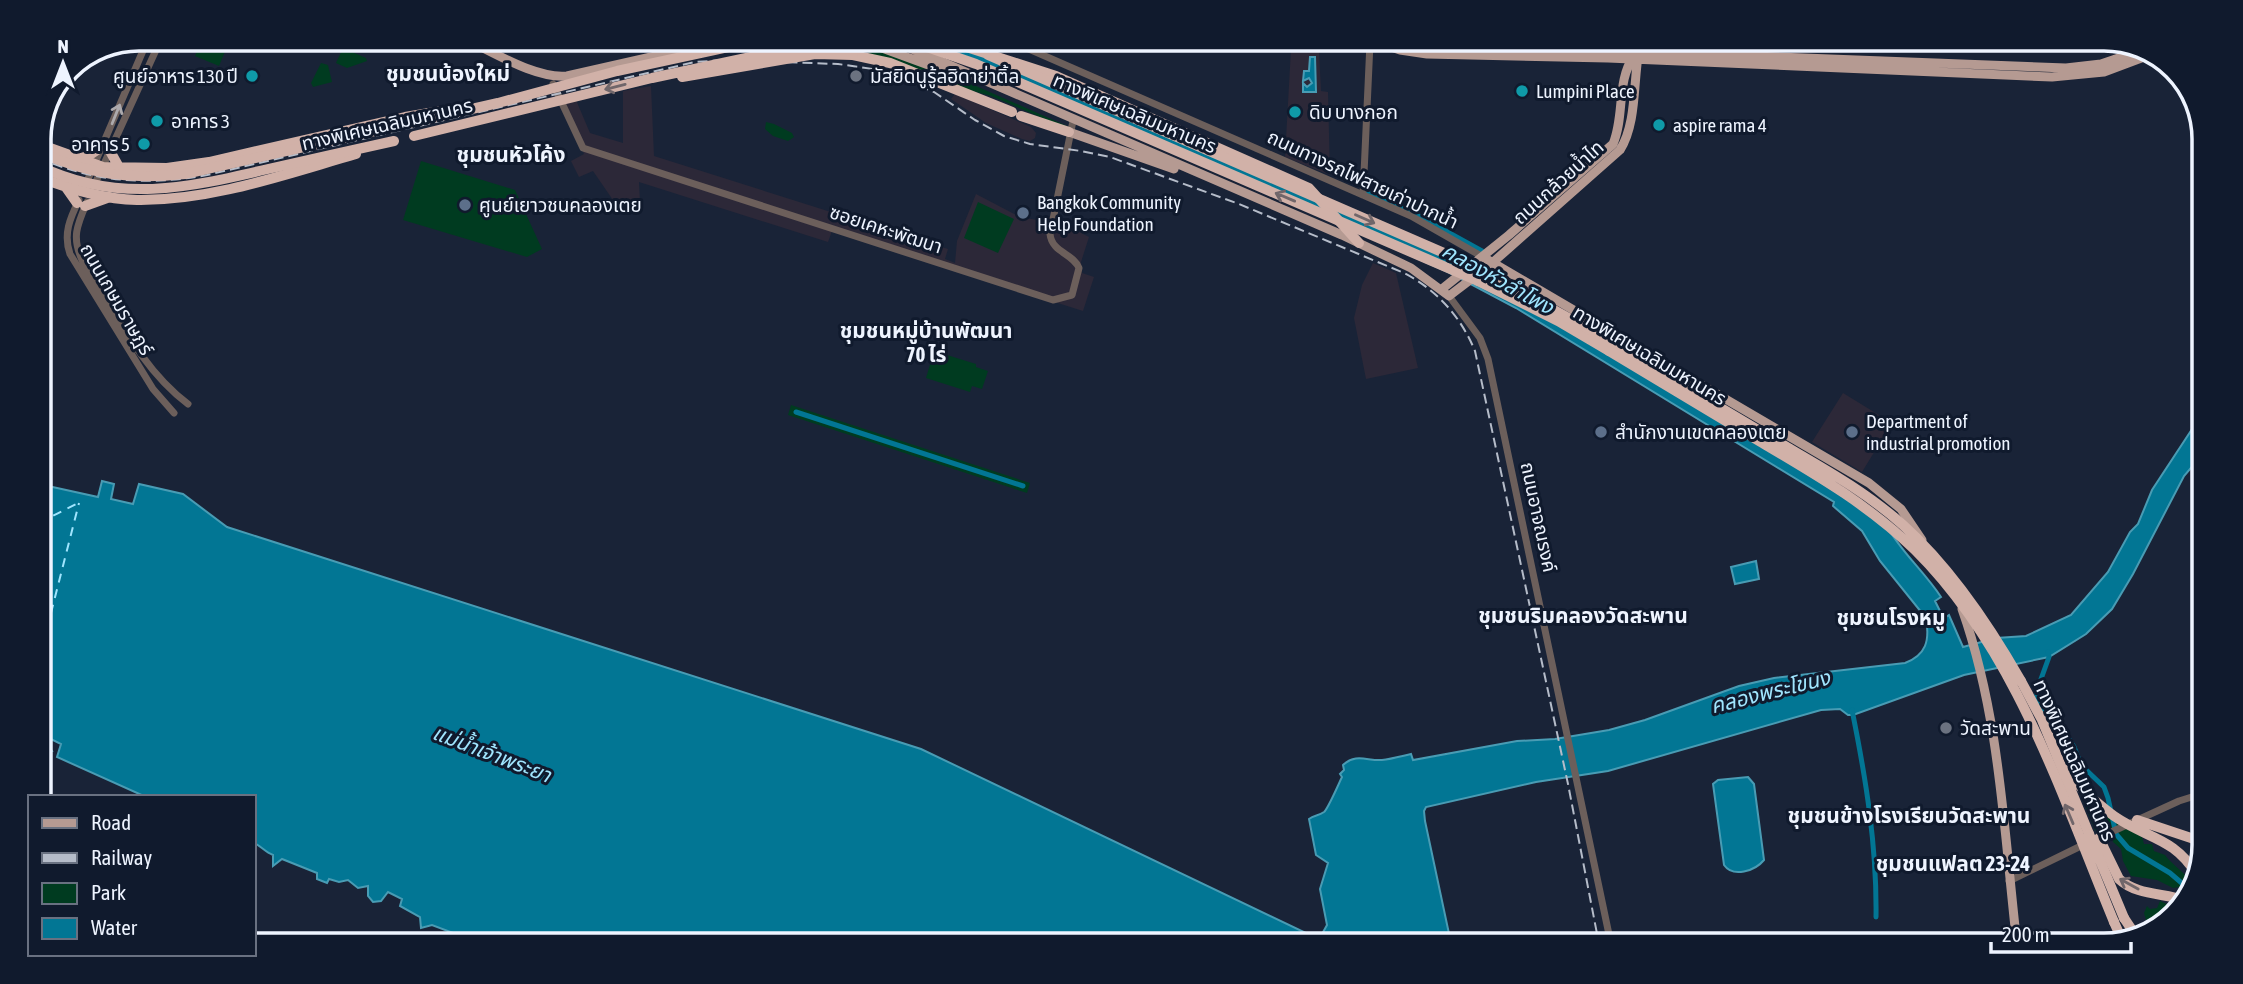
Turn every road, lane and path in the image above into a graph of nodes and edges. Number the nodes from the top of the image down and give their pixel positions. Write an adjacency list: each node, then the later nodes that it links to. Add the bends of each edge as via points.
1 (144, 51): 29 (street, ถนนเกษมราษฎร์, one-way to 1)
2 (155, 51): 29 (street, ถนนเกษมราษฎร์)
3 (494, 51): 23 (main road)
4 (497, 51): 23 (main road)
5 (667, 51): 23 (main road, via 568,76)
6 (710, 51): 25 (highway, ทางพิเศษเฉลิมมหานคร, bridge)
7 (778, 51): 24 (highway, ทางพิเศษเฉลิมมหานคร, bridge)
8 (891, 51): 26 (main road, ถนนอาจณรงค์)
9 (916, 51): 26 (main road, ถนนอาจณรงค์)
10 (939, 51): 56 (highway, ทางพิเศษเฉลิมมหานคร, one-way to 10, bridge, via 2033,727 1996,657 1934,571 1858,502 1558,321 1460,272)
11 (977, 51): 18 (highway, ทางพิเศษเฉลิมมหานคร)
12 (1034, 51): 39 (street, ถนนทางรถไฟสายเก่าปากน้ำ)
13 (1370, 51): 39 (street)
14 (1407, 51): 19 (main road)
15 (1593, 51): 16 (main road)
16 (1637, 53): 19 (main road); 21 (main road); 22 (main road, ถนนกล้วยน้ำไท); 28 (main road, ถนนกล้วยน้ำไท, via 1630,124 1625,141)
17 (2130, 54): 21 (main road, via 2066,68)
18 (988, 55): 42 (highway, bridge, via 1056,76 1309,188); 48 (highway, ทางพิเศษเฉลิมมหานคร, one-way to 48, bridge, via 1458,259 1843,480 1894,517 1941,564 1987,626)
19 (1608, 58): 22 (main road)
20 (2141, 59): 21 (main road, via 2114,69 2070,76)
21 (1813, 62)
22 (1625, 72): 28 (main road, ถนนกล้วยน้ำไท)
23 (552, 75): 26 (street, ซอยเคหะพัฒนา, via 583,148 1054,300 1072,295 1079,268 1054,247 1050,234)
24 (652, 78): 26 (highway, bridge, via 685,77 815,54 853,55 890,63 1043,125); 27 (highway, ทางพิเศษเฉลิมมหานคร, one-way to 27, bridge)
25 (498, 103): 31 (highway, ทางพิเศษเฉลิมมหานคร, bridge, via 168,176 95,172); 34 (highway, bridge, via 405,117 167,168)
26 (1071, 125): 42 (main road, ถนนอาจณรงค์); 42 (main road, ถนนอาจณรงค์, via 1320,230)
27 (394, 141): 35 (highway, ทางพิเศษเฉลิมมหานคร, bridge, via 160,190 90,185); 40 (highway, bridge, via 193,195 150,200)
28 (1616, 147): 43 (main road, ถนนกล้วยน้ำไท); 44 (main road, ถนนกล้วยน้ำไท)
29 (107, 148): 32 (highway); 33 (street, ถนนเกษมราษฎร์); 34 (highway)
30 (51, 149): 32 (highway)
31 (51, 156)
32 (77, 159): 33 (highway)
33 (98, 166): 34 (highway); 38 (street, ถนนเกษมราษฎร์)
34 (120, 169)
35 (51, 170)
36 (51, 181): 37 (highway)
37 (65, 186): 38 (highway); 41 (highway)
38 (87, 192): 40 (highway); 41 (street, ถนนเกษมราษฎร์)
39 (1363, 195): 43 (street, ถนนทางรถไฟสายเก่าปากน้ำ)
40 (110, 197): 41 (highway)
41 (81, 205): 46 (street, ถนนเกษมราษฎร์, via 75,237 83,262 141,352); 47 (street, ถนนเกษมราษฎร์, via 68,228 70,254 153,389)
42 (1352, 237): 45 (main road, ถนนอาจณรงค์)
43 (1483, 257): 44 (main road, ถนนทางรถไฟสายเก่าปากน้ำ); 45 (main road, ถนนกล้วยน้ำไท)
44 (1493, 262): 45 (main road, ถนนกล้วยน้ำไท); 54 (main road, ถนนทางรถไฟสายเก่าปากน้ำ, via 1868,483 1912,522 1956,596 1971,636 1995,752)
45 (1448, 290): 60 (street, ถนนอาจณรงค์, via 1488,359)
46 (188, 404)
47 (174, 413)
48 (2042, 720): 50 (highway, via 2065,767); 56 (highway, ทางพิเศษเฉลิมมหานคร, bridge)
49 (2192, 797): 51 (street, bridge)
50 (2094, 799): 52 (highway, bridge, via 2141,822); 53 (highway, bridge, via 2113,816 2170,845)
51 (2105, 835): 54 (street); 55 (highway, one-way to 51, via 2124,884)
52 (2192, 838)
53 (2190, 865)
54 (2009, 881): 61 (main road, ถนนทางรถไฟสายเก่าปากน้ำ)
55 (2174, 898)
56 (2119, 920): 57 (highway); 58 (highway, ทางพิเศษเฉลิมมหานคร); 59 (highway, ทางพิเศษเฉลิมมหานคร)
57 (2129, 929)
58 (2126, 930)
59 (2121, 931)
60 (1609, 933)
61 (2016, 933)

